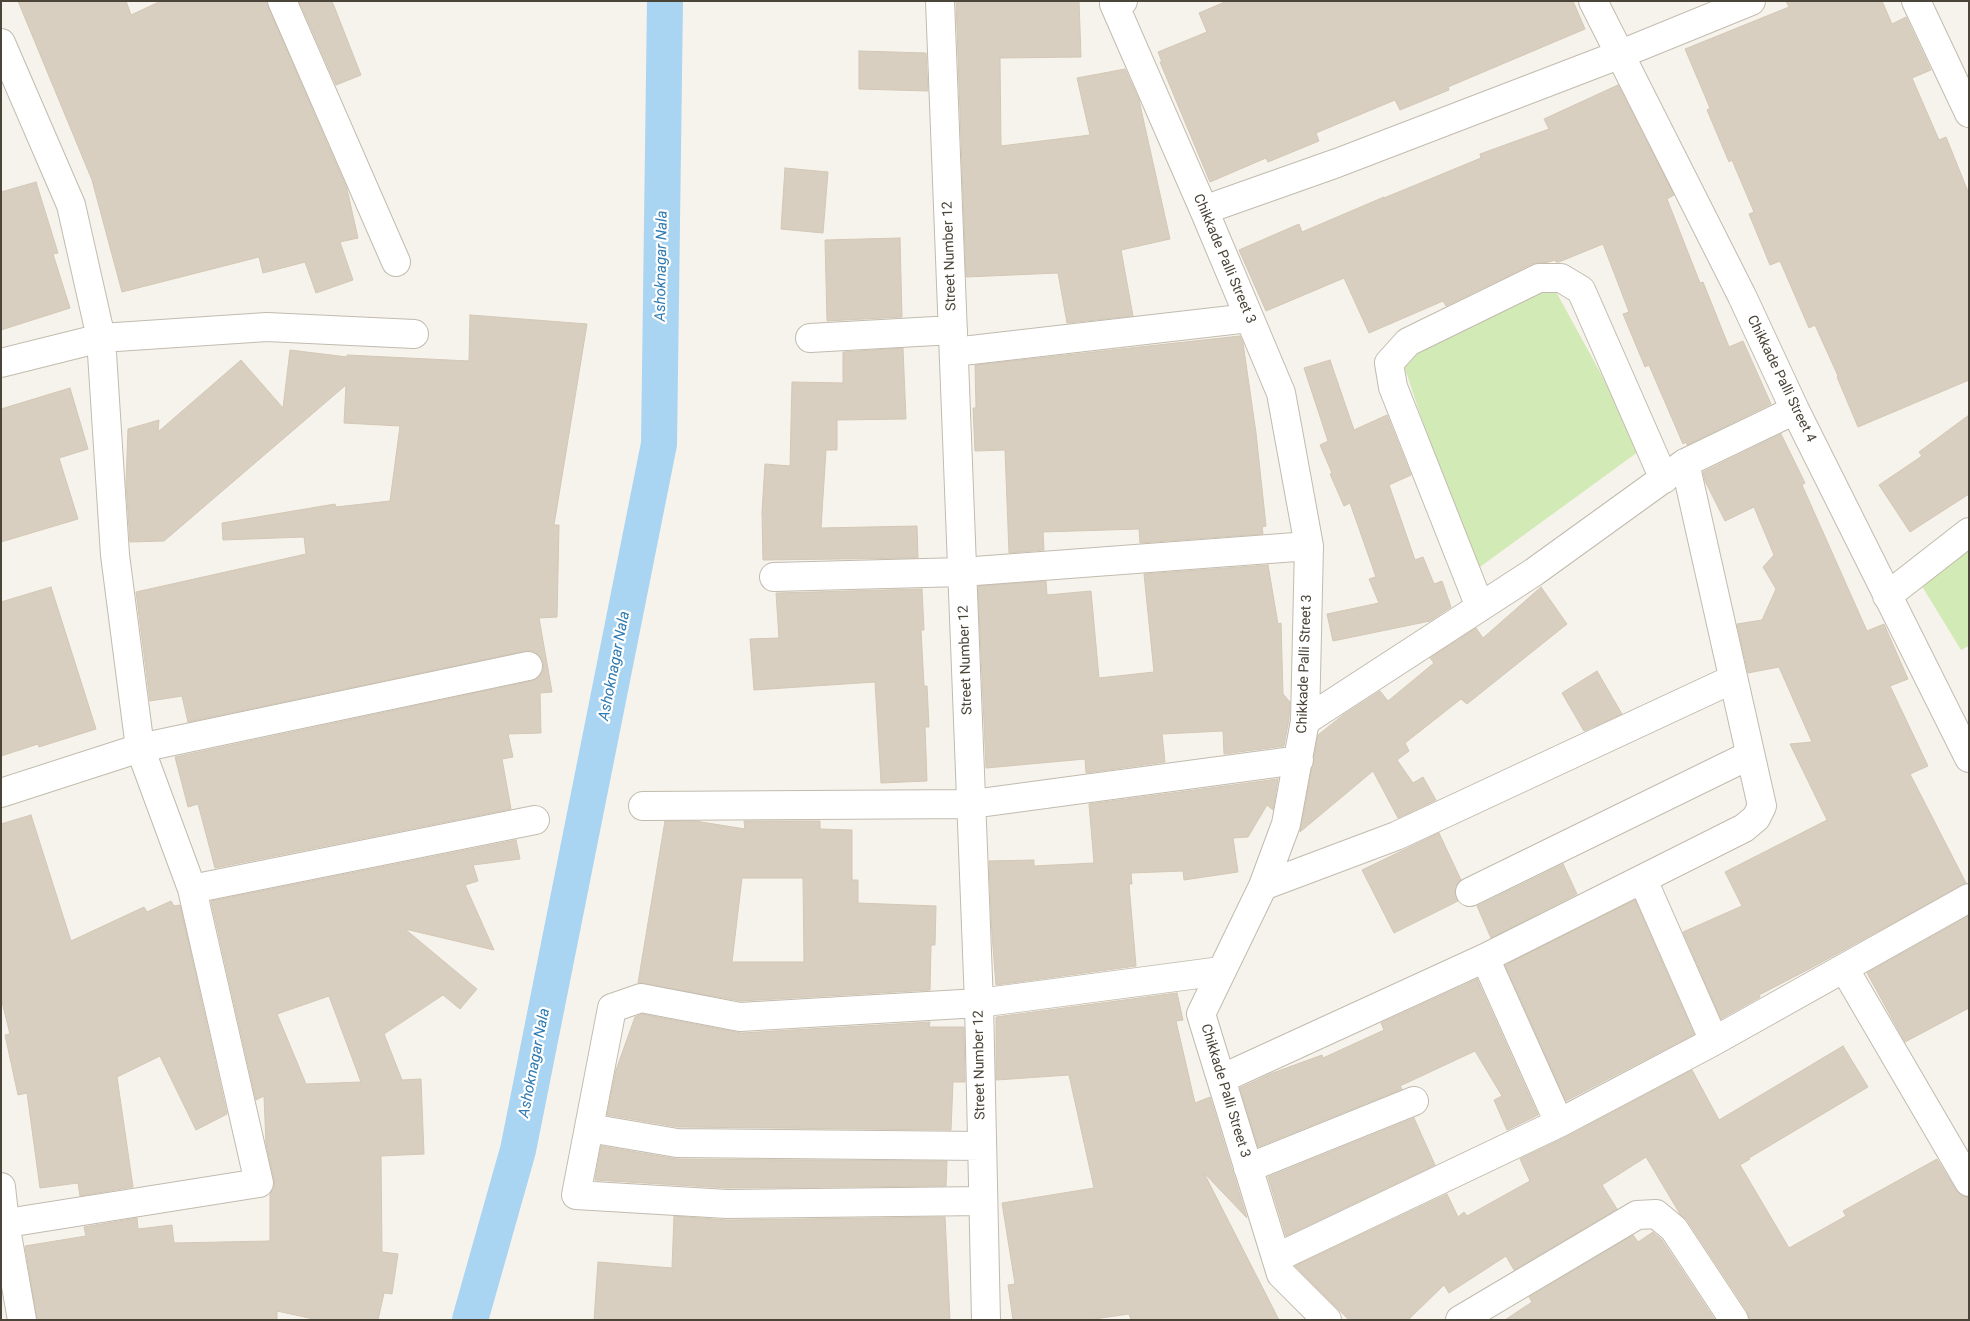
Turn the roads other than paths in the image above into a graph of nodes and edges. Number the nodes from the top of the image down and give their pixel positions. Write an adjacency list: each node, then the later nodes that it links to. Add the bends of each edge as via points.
1 (282, 1): 12 (street)
2 (940, 1): 17 (street, Street Number 12)
3 (1122, 1): 11 (street, Chikkade Palli Street 3, via 1114,4)
4 (1593, 1): 8 (street, Chikkade Palli Street 4)
5 (1751, 1): 8 (street)
6 (1916, 1): 10 (street)
7 (1, 43): 9 (street)
8 (1621, 54): 11 (street, via 1337,163); 19 (street, Chikkade Palli Street 4)
9 (8, 77): 15 (street, via 71,205)
10 (1969, 113)
11 (1204, 210): 13 (street, Chikkade Palli Street 3)
12 (396, 262)
13 (1250, 318): 17 (street); 23 (street, Chikkade Palli Street 3, via 1281,393)
14 (414, 334): 15 (street, via 267,326)
15 (101, 338): 18 (street); 31 (street, via 115,555)
16 (810, 338): 17 (street)
17 (953, 341): 24 (street, Street Number 12)
18 (1, 362)
19 (1796, 410): 20 (street); 26 (street, Chikkade Palli Street 4)
20 (1685, 463): 21 (street); 29 (street)
21 (1664, 479): 27 (street); 27 (street, via 1581,290 1561,278 1539,278 1408,342 1389,363 1393,387)
22 (1969, 532): 26 (street)
23 (1309, 546): 24 (street); 30 (street, Chikkade Palli Street 3)
24 (962, 572): 25 (street); 36 (street, Street Number 12)
25 (774, 577)
26 (1887, 596): 33 (street, Chikkade Palli Street 4)
27 (1480, 607): 30 (street)
28 (528, 666): 31 (street)
29 (1733, 679): 32 (street); 40 (street, via 1396,836)
30 (1306, 721): 34 (street, Chikkade Palli Street 3)
31 (140, 748): 35 (street); 41 (street)
32 (1750, 755): 39 (street, via 1762,806 1756,818 1744,828); 42 (street)
33 (1969, 758)
34 (1299, 760): 36 (street); 40 (street, Chikkade Palli Street 3, via 1286,824)
35 (1, 793)
36 (972, 804): 37 (street); 47 (street, Street Number 12)
37 (643, 806)
38 (535, 820): 41 (street)
39 (1643, 880): 44 (street); 48 (street)
40 (1263, 886): 46 (street, Chikkade Palli Street 3)
41 (192, 889): 58 (street, via 258,1183)
42 (1470, 892)
43 (1969, 898): 45 (street)
44 (1485, 958): 49 (street); 51 (street)
45 (1844, 968): 48 (street); 55 (street)
46 (1221, 971): 47 (street); 49 (street, Chikkade Palli Street 3, via 1201,1014)
47 (979, 1003): 52 (street, via 740,1017 641,998 612,1008); 53 (street, Street Number 12)
48 (1714, 1041): 51 (street)
49 (1221, 1079): 54 (street, Chikkade Palli Street 3)
50 (1414, 1101): 54 (street)
51 (1559, 1123): 59 (street)
52 (589, 1128): 53 (street, via 678,1143); 57 (street, via 576,1195 727,1204)
53 (982, 1146): 57 (street, Street Number 12)
54 (1248, 1168): 59 (street, Chikkade Palli Street 3)
55 (1969, 1182)
56 (1, 1187): 58 (street)
57 (983, 1200): 61 (street, Street Number 12)
58 (3, 1224): 60 (street)
59 (1276, 1258): 62 (street, Chikkade Palli Street 3, via 1281,1274)
60 (22, 1320)
61 (986, 1320)
62 (1327, 1320)
63 (1460, 1320): 64 (street, via 1637,1215 1656,1214 1674,1228)
64 (1734, 1320)

